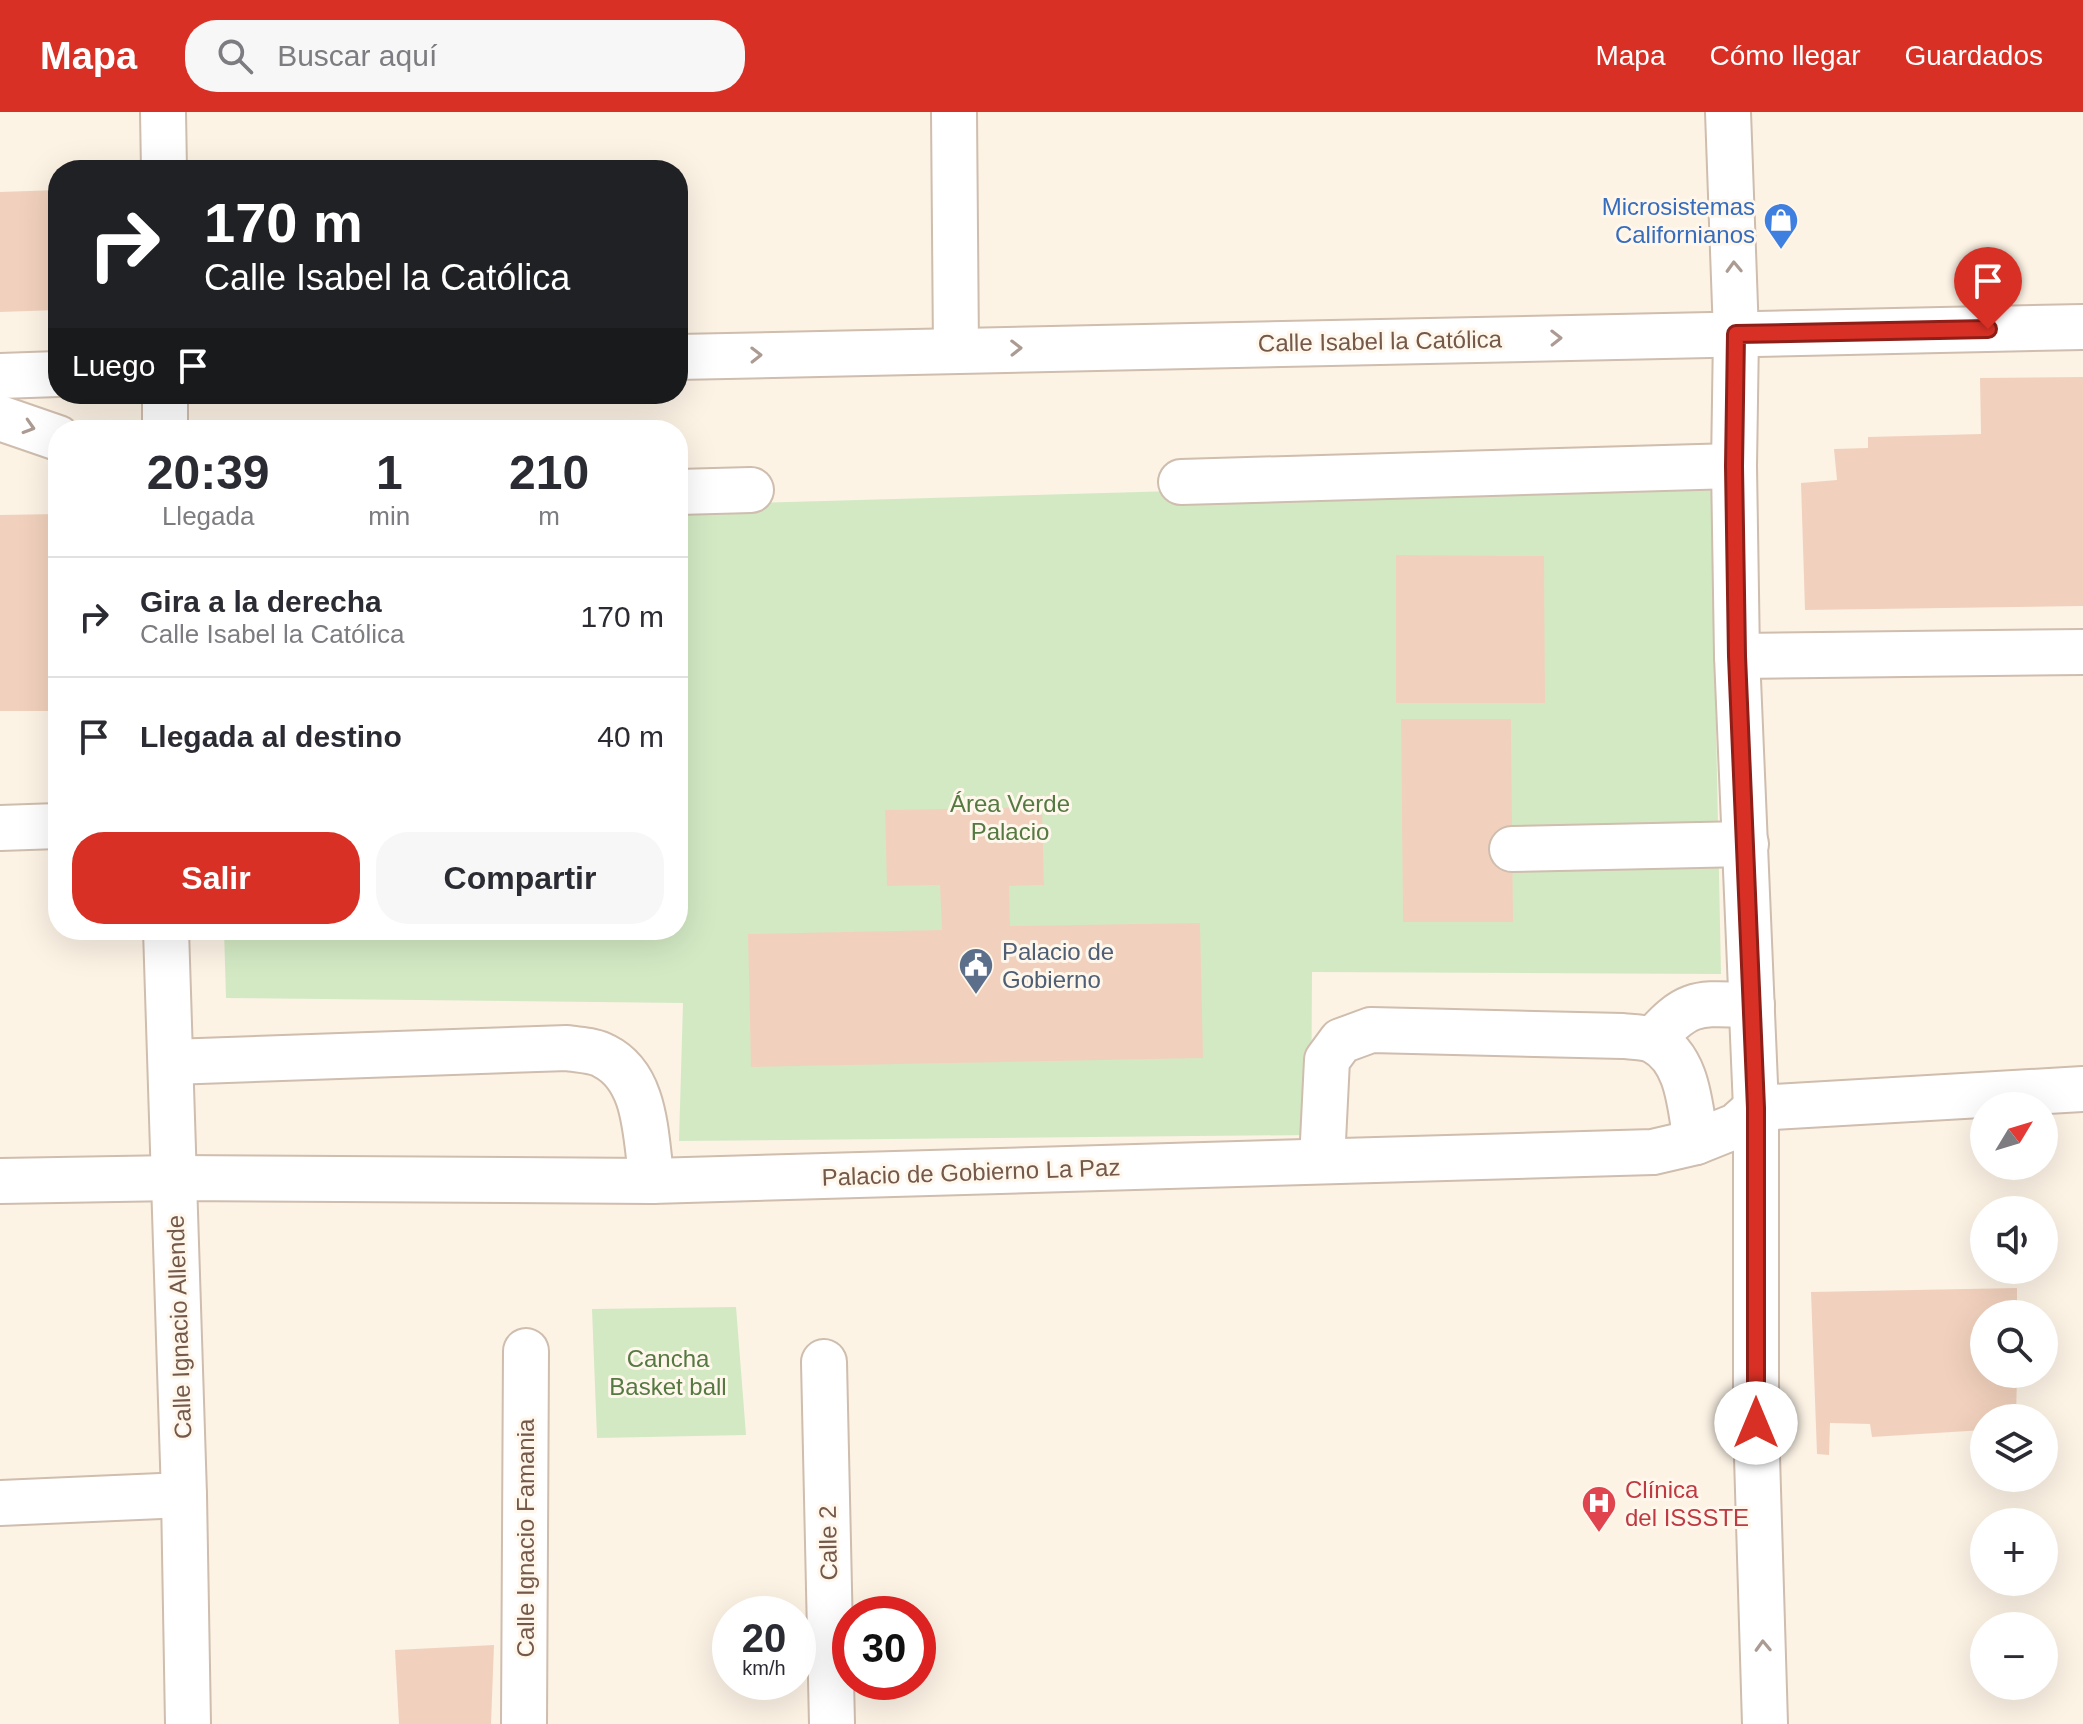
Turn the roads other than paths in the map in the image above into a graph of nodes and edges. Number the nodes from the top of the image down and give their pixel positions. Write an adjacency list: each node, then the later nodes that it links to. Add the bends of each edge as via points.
1 (163, 112): 4 (street)
2 (954, 112): 7 (street)
3 (1728, 112): 6 (street, one-way to 3)
4 (164, 160)
5 (2083, 327): 6 (street, Calle Isabel la Católica)
6 (1736, 334): 7 (street, Calle Isabel la Católica, one-way to 6); 13 (street)
7 (956, 350): 8 (street, Calle Isabel la Católica, one-way to 7)
8 (688, 357)
9 (48, 374): 10 (street)
10 (0, 376)
11 (0, 418): 12 (street, one-way to 12)
12 (48, 435)
13 (1734, 466): 14 (street); 18 (street)
14 (1181, 482)
15 (751, 490): 16 (street)
16 (688, 492)
17 (2083, 652): 18 (street)
18 (1737, 656): 21 (street)
19 (48, 826): 20 (street)
20 (0, 828)
21 (1746, 844): 22 (street); 24 (street)
22 (1512, 849)
23 (166, 940): 26 (street, Calle Ignacio Allende)
24 (1752, 1005): 25 (street, via 1695,1004); 28 (street)
25 (1653, 1040): 29 (street, via 1674,1058 1685,1082); 30 (street, via 1371,1030 1341,1041 1327,1060)
26 (171, 1062): 31 (street, Calle Ignacio Allende); 33 (street, via 567,1048 601,1054 624,1068 637,1089)
27 (2083, 1089): 28 (street)
28 (1756, 1108): 29 (street, Palacio de Gobierno La Paz, via 1736,1126); 41 (street, one-way to 28, via 1756,1423)
29 (1696, 1142): 30 (street, Palacio de Gobierno La Paz, via 1653,1152)
30 (1322, 1161): 33 (street, Palacio de Gobierno La Paz)
31 (175, 1178): 32 (street, Palacio de Gobierno La Paz); 33 (street, Palacio de Gobierno La Paz); 36 (street, Calle Ignacio Allende)
32 (0, 1181)
33 (652, 1181)
34 (526, 1351): 39 (street, Calle Ignacio Famania)
35 (824, 1362): 40 (street, Calle 2)
36 (184, 1495): 37 (street); 38 (street, Calle Ignacio Allende)
37 (0, 1503)
38 (188, 1724)
39 (524, 1724)
40 (832, 1724)
41 (1765, 1724)

